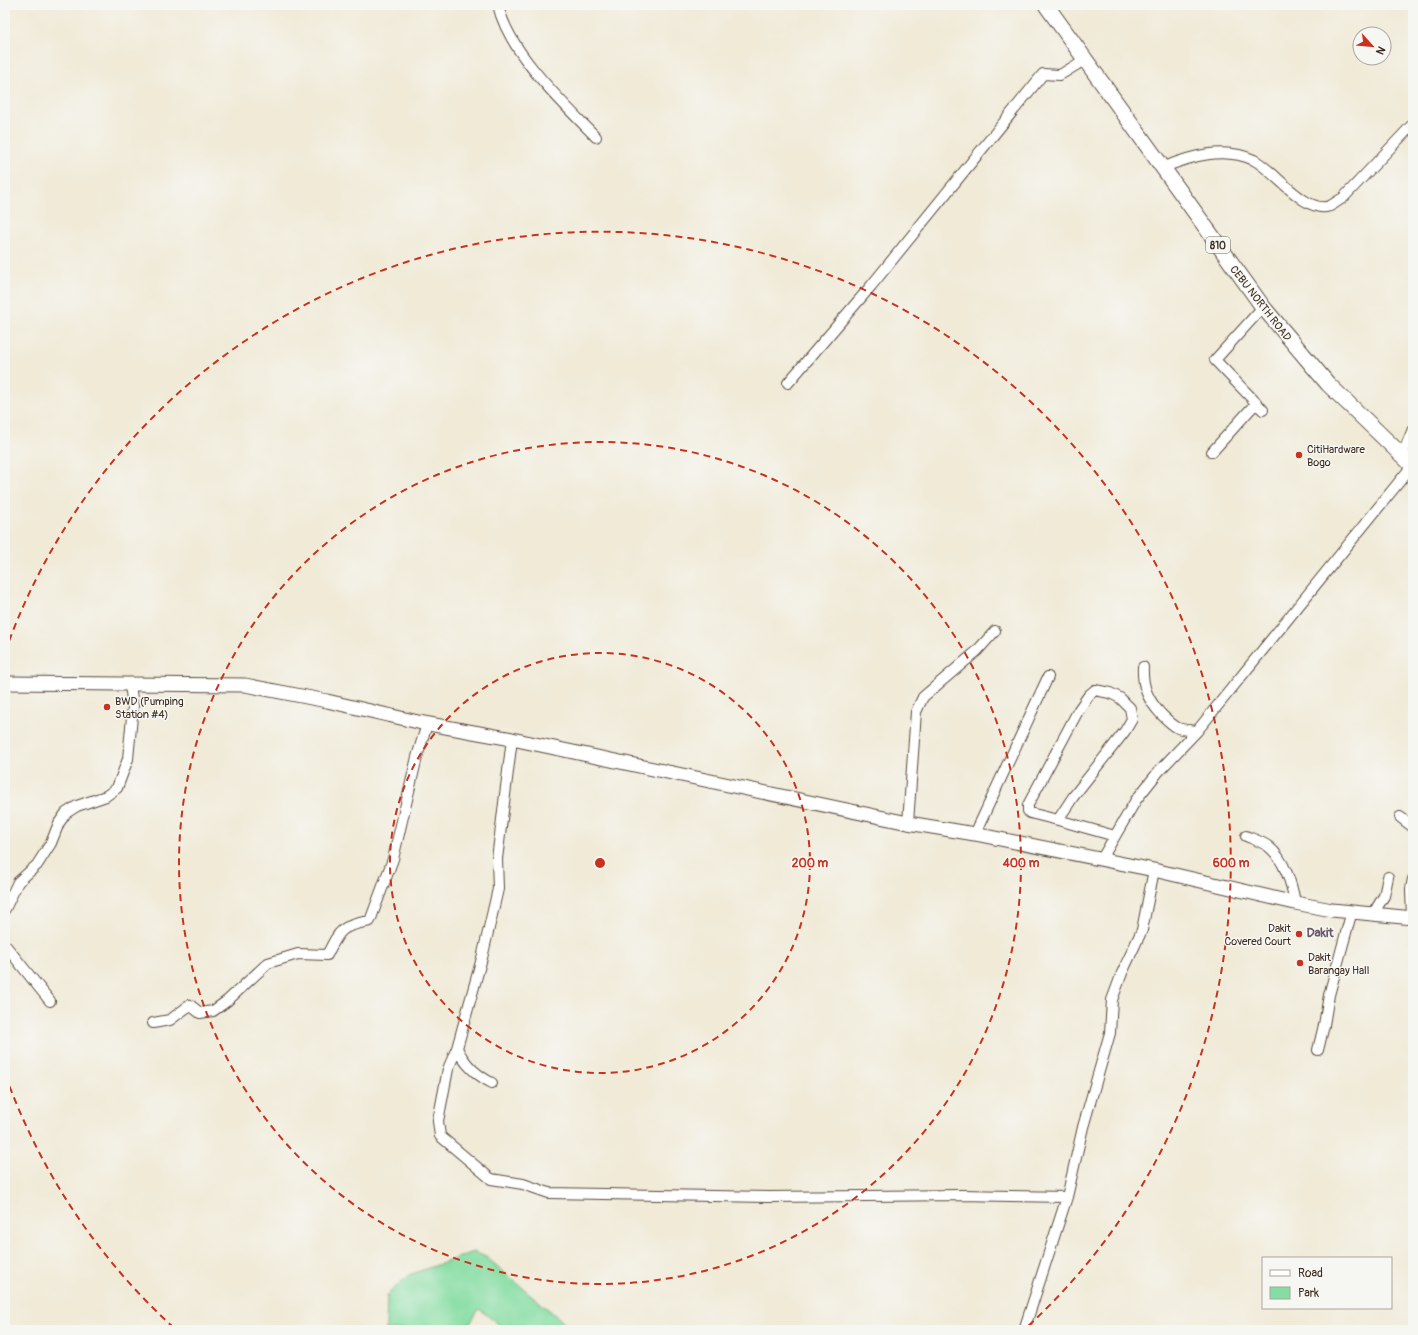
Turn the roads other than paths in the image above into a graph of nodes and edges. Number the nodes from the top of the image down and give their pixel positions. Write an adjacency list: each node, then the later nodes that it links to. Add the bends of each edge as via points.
1 (498, 5): 5 (street, via 502,21 516,46 549,88)
2 (1046, 5): 3 (highway, CEBU NORTH ROAD / 810)
3 (1086, 59): 6 (highway, CEBU NORTH ROAD / 810); 8 (street, via 1060,75 1042,74 871,286)
4 (1413, 124): 6 (street, via 1343,198 1329,206 1315,206 1295,194 1273,173 1254,160 1225,152 1188,157)
5 (596, 137)
6 (1162, 168): 7 (highway, CEBU NORTH ROAD / 810)
7 (1262, 308): 10 (street, via 1215,360 1259,407); 11 (highway, CEBU NORTH ROAD / 810, via 1328,384)
8 (788, 383)
9 (1413, 429): 11 (street)
10 (1212, 452)
11 (1409, 463): 18 (street)
12 (995, 631): 22 (street, via 977,651 923,697 918,705)
13 (1143, 667): 18 (street, via 1144,690 1152,704 1178,728)
14 (1048, 677): 24 (street)
15 (5, 683): 16 (main road)
16 (130, 685): 17 (main road, via 245,685); 32 (street, via 133,706 128,759 117,788 106,796 77,806 66,813 37,864 18,882)
17 (427, 724): 19 (main road); 38 (street, via 393,859 370,921 348,925 336,937 327,955 298,954 268,963 213,1011 200,1013 190,1005 170,1020)
18 (1197, 731): 25 (street, via 1136,800)
19 (512, 739): 22 (main road); 39 (street, via 497,859 498,889)
20 (1400, 817): 23 (street)
21 (1058, 820): 21 (street, via 1132,719 1130,708 1110,693 1095,690 1089,694 1028,805 1030,813); 25 (street)
22 (908, 823): 24 (main road)
23 (1413, 827)
24 (975, 834): 27 (main road)
25 (1115, 836): 27 (street)
26 (1246, 836): 31 (street, via 1268,846 1279,858 1293,888)
27 (1101, 860): 28 (main road)
28 (1154, 870): 31 (main road); 42 (street, via 1142,930 1112,1000 1110,1033)
29 (1388, 877): 34 (street, via 1384,896)
30 (1413, 879): 35 (street)
31 (1295, 903): 33 (main road)
32 (5, 909)
33 (1352, 911): 34 (main road); 40 (street, via 1328,995)
34 (1373, 914): 35 (main road)
35 (1413, 918)
36 (5, 945): 37 (street)
37 (50, 1001)
38 (153, 1023)
39 (457, 1048): 41 (street, via 462,1060 482,1078); 42 (street, via 448,1069 438,1121 440,1136 491,1179 503,1182 523,1184 549,1193 768,1197)
40 (1318, 1050)
41 (492, 1083)
42 (1067, 1197): 43 (street)
43 (1024, 1330)

